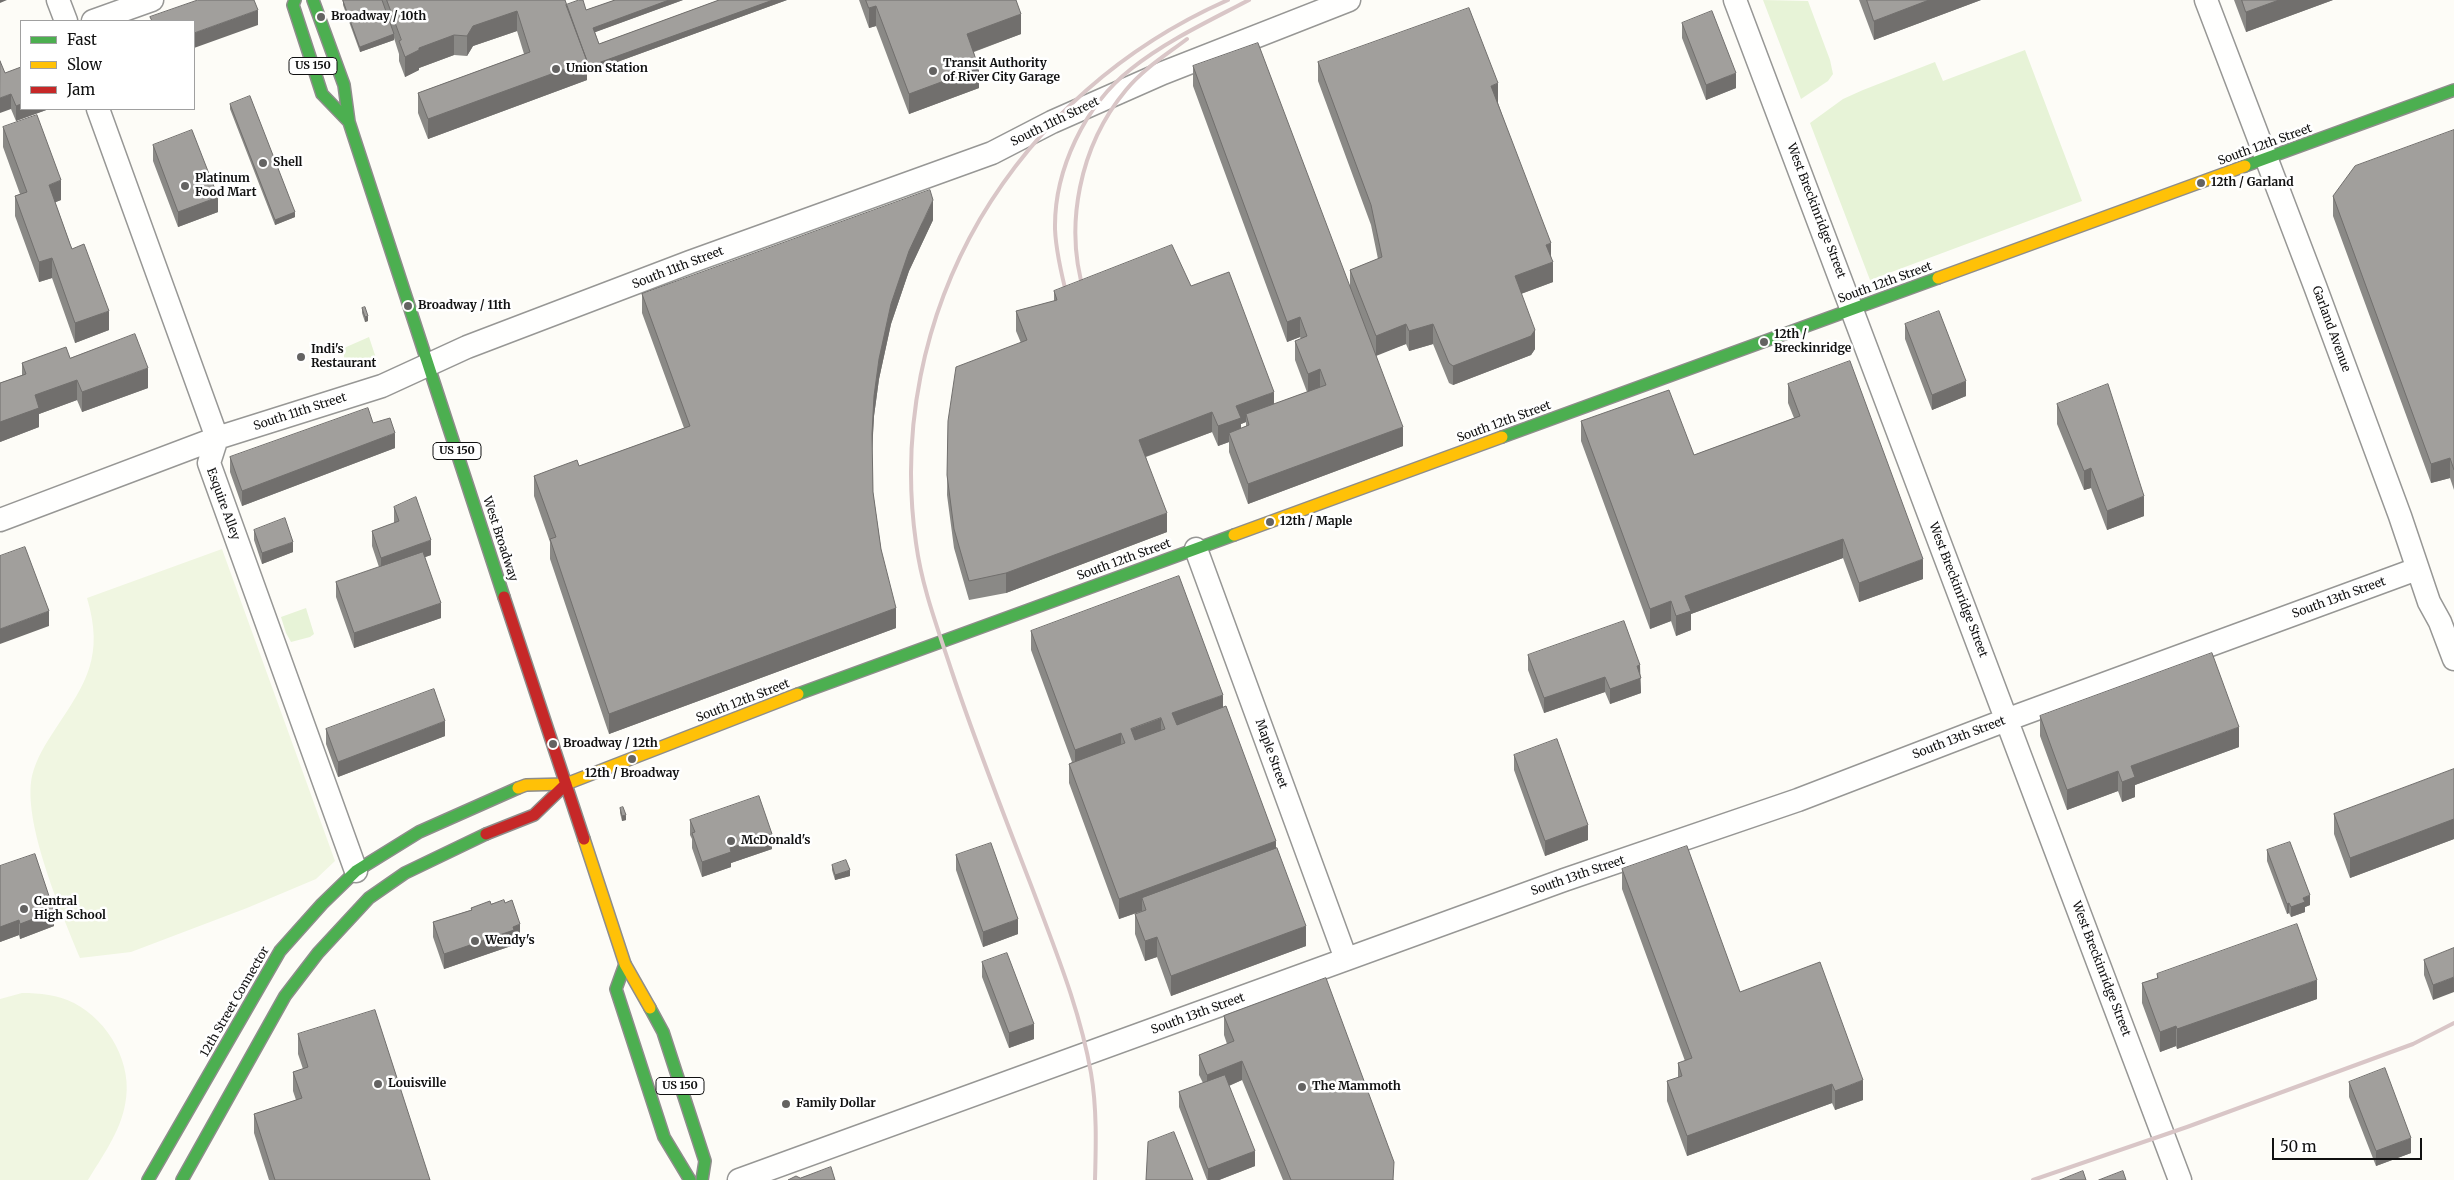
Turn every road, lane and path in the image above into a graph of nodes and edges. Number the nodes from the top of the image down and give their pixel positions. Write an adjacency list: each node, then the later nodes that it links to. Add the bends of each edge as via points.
1 (58, 0): 8 (street)
2 (152, 0): 9 (street)
3 (295, 0): 12 (street, West Broadway / US 150, via 293,4 322,94)
4 (313, 0): 12 (street, West Broadway / US 150, via 344,85)
5 (1349, 0): 15 (street, South 11th Street, via 1163,73 1052,122 992,153 690,262)
6 (1736, 0): 14 (street, West Breckinridge Street)
7 (2206, 0): 13 (street, Garland Avenue)
8 (66, 20)
9 (96, 20)
10 (2454, 90): 13 (street, South 12th Street)
11 (98, 110): 16 (street)
12 (349, 122): 15 (street, West Broadway / US 150)
13 (2266, 160): 14 (street, South 12th Street); 19 (street, Garland Avenue)
14 (1852, 309): 18 (street, South 12th Street); 21 (street, West Breckinridge Street)
15 (429, 365): 16 (street, South 11th Street, via 382,386); 22 (street, West Broadway / US 150)
16 (217, 438): 17 (street, South 11th Street); 23 (street, Esquire Alley, via 208,463)
17 (0, 520)
18 (1196, 549): 22 (street, South 12th Street, via 817,687); 24 (street, Maple Street)
19 (2417, 569): 20 (street, Garland Avenue); 21 (street, South 13th Street)
20 (2454, 659)
21 (2006, 720): 24 (street, South 13th Street, via 1798,800); 31 (street, West Breckinridge Street)
22 (566, 784): 23 (street, 12th Street Connector, via 526,785 483,802 420,832); 25 (street, West Broadway / US 150); 27 (street, via 534,815 435,857 369,898 318,952 285,996)
23 (356, 871): 26 (street, 12th Street Connector, via 280,951)
24 (1346, 959): 30 (street, South 13th Street)
25 (625, 964): 28 (street, US 150, via 616,989 664,1137); 29 (street, West Broadway / US 150, via 663,1032 705,1161)
26 (148, 1180)
27 (182, 1180)
28 (690, 1180)
29 (702, 1180)
30 (739, 1180)
31 (2180, 1180)

